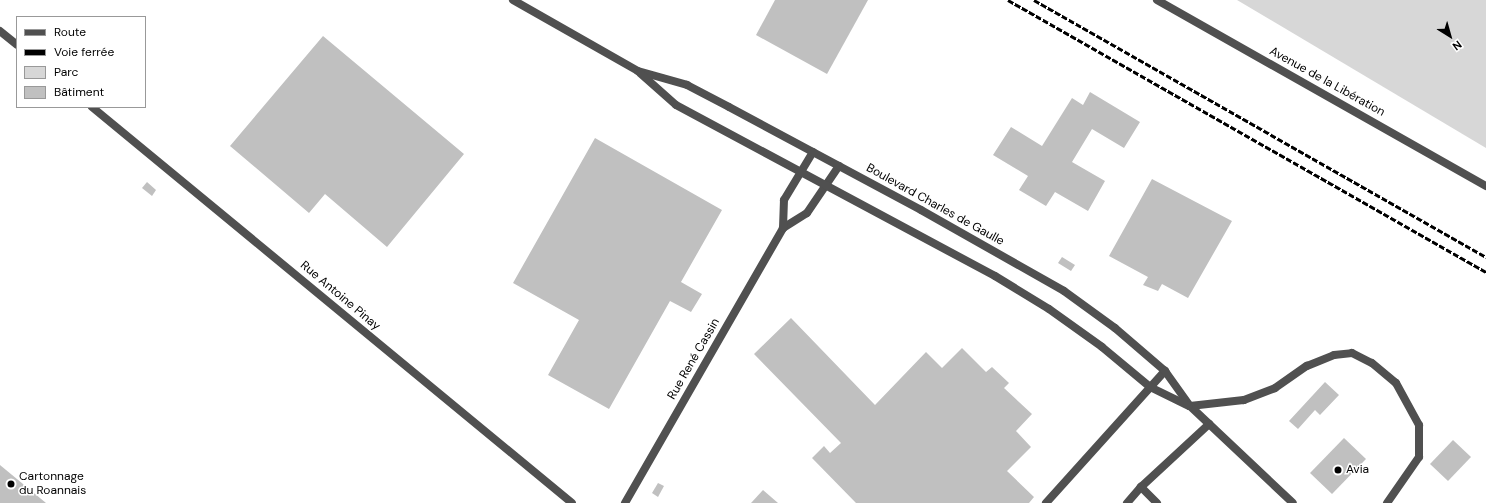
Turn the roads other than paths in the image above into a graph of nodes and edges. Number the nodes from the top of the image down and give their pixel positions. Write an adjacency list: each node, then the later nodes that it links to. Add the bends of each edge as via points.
1 (513, 0): 5 (street, Boulevard Charles de Gaulle)
2 (1157, 0): 11 (street, Avenue de la Libération)
3 (0, 31): 4 (street)
4 (16, 44)
5 (638, 70): 7 (street, Boulevard Charles de Gaulle, via 687,85); 9 (street, Boulevard Charles de Gaulle, via 676,105)
6 (93, 108): 18 (street, Rue Antoine Pinay)
7 (813, 152): 8 (street, Boulevard Charles de Gaulle); 9 (street, Rue René Cassin)
8 (839, 166): 10 (street, Rue René Cassin); 13 (street, Boulevard Charles de Gaulle, via 1064,291 1115,328)
9 (801, 171): 10 (street, Boulevard Charles de Gaulle); 12 (street, Rue René Cassin, via 784,200)
10 (827, 185): 12 (street, Rue René Cassin, via 808,213); 14 (street, Boulevard Charles de Gaulle, via 995,276 1050,309 1102,347)
11 (1486, 186)
12 (783, 228): 19 (street, Rue René Cassin)
13 (1165, 370): 14 (street); 15 (street, Boulevard Charles de Gaulle)
14 (1150, 387): 15 (street, Boulevard Charles de Gaulle); 20 (street)
15 (1190, 406): 16 (street, Boulevard Charles de Gaulle); 24 (street, via 1244,400 1275,388 1307,366 1334,355 1352,353 1372,363 1396,383 1419,425 1419,457)
16 (1209, 424): 17 (street); 23 (street, Boulevard Charles de Gaulle)
17 (1141, 487): 21 (street); 22 (street)
18 (572, 503)
19 (625, 503)
20 (1046, 503)
21 (1127, 503)
22 (1157, 503)
23 (1293, 503)
24 (1387, 503)

